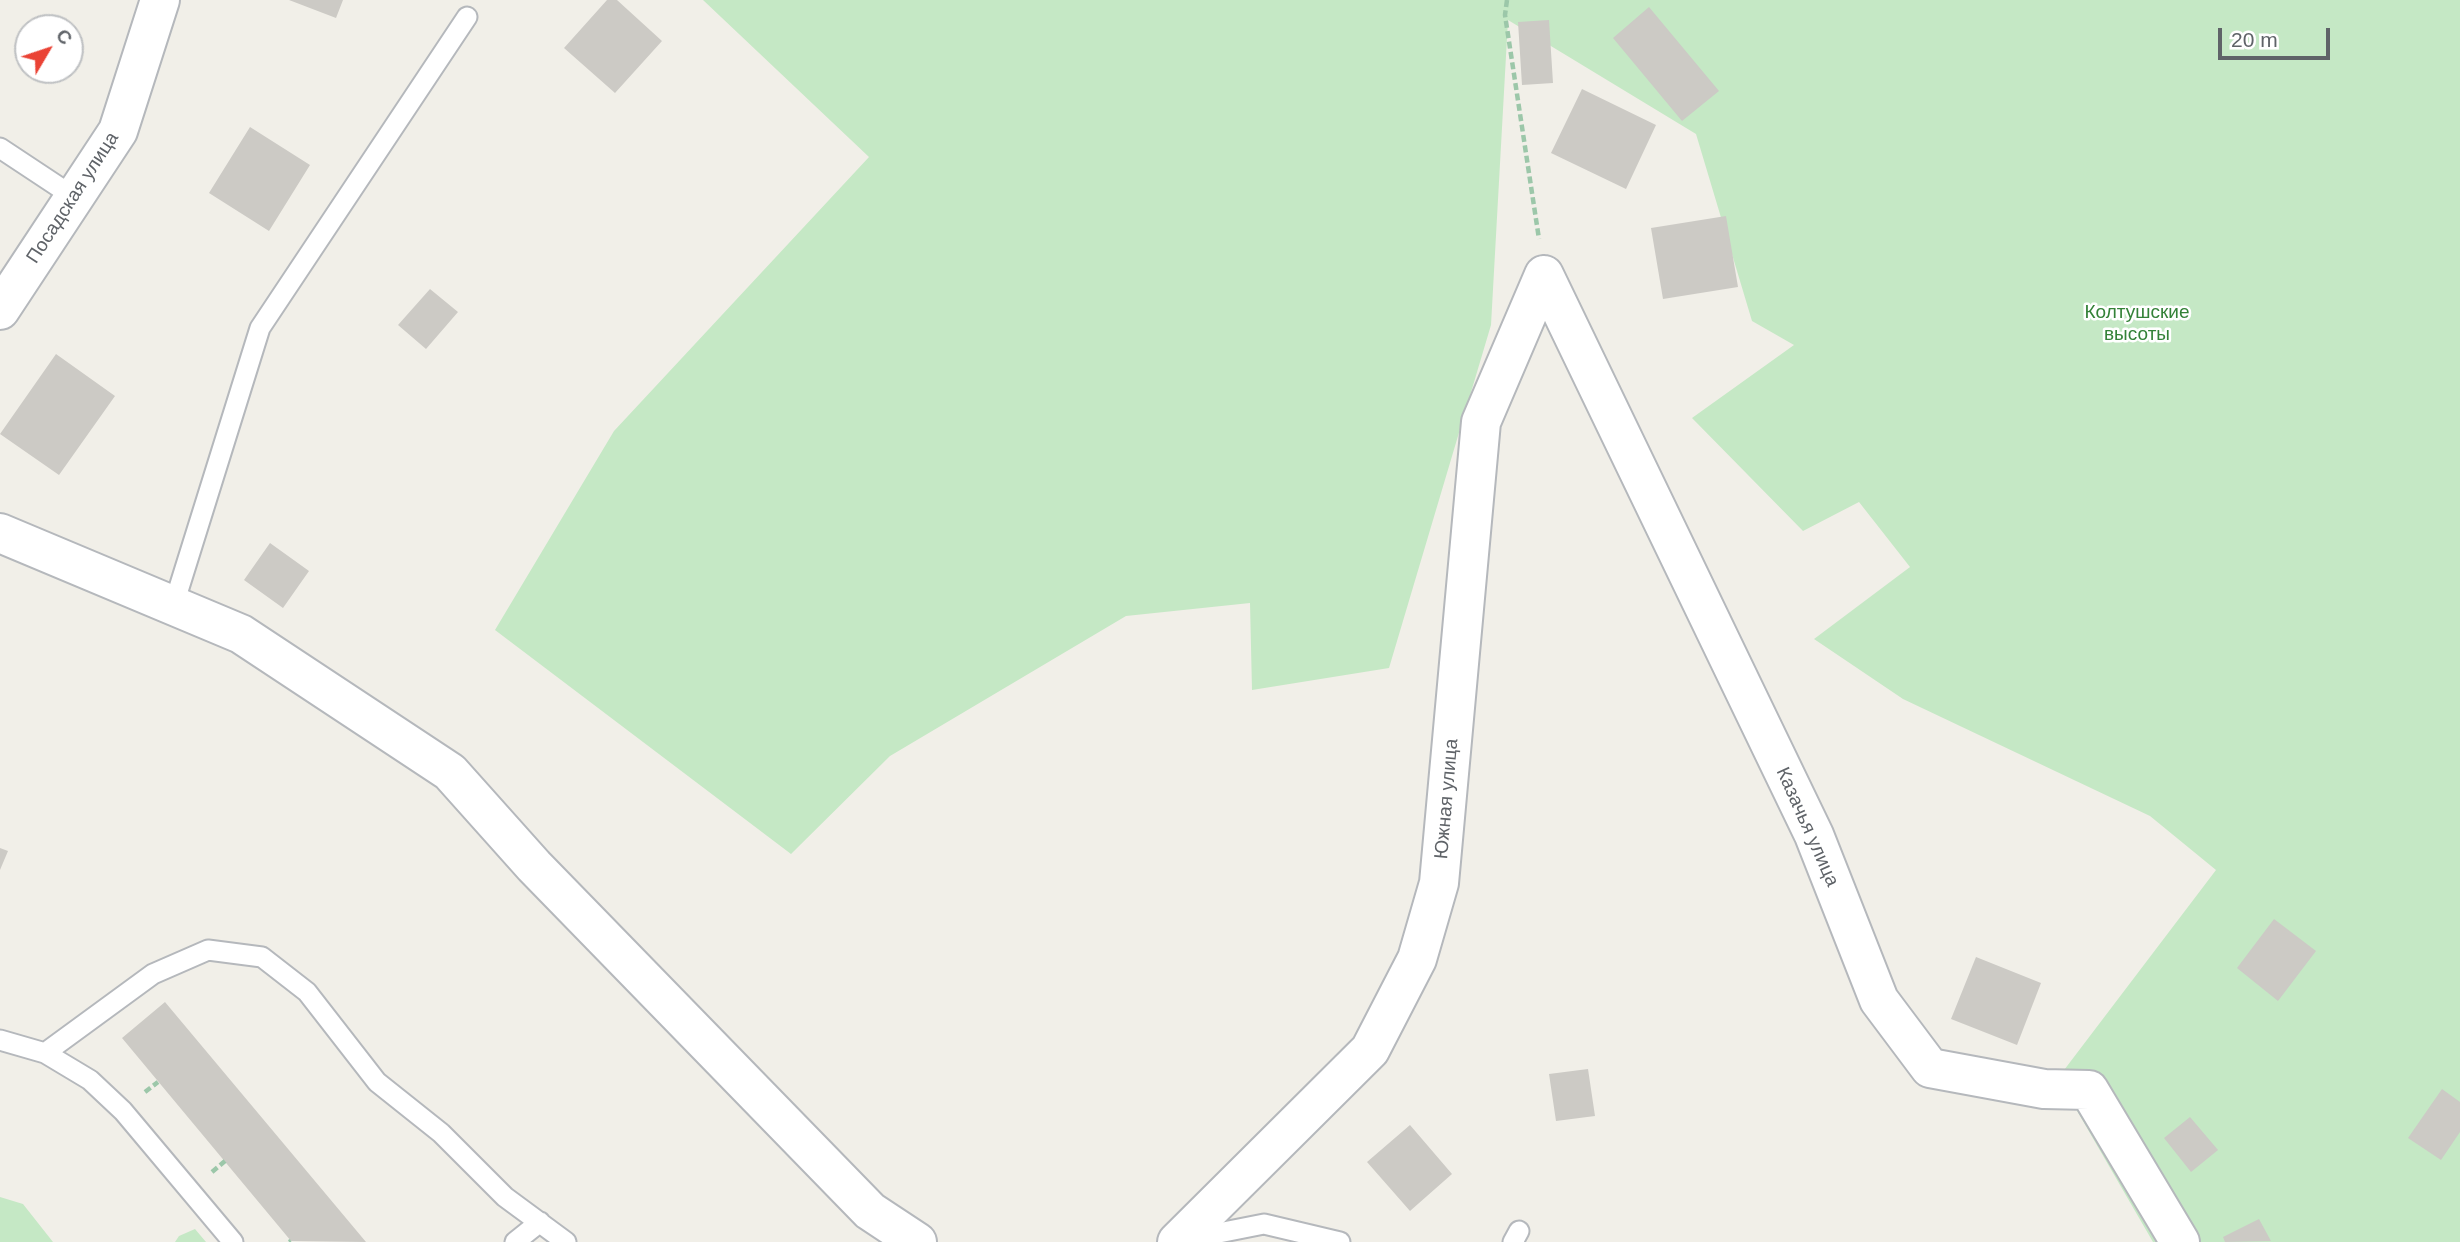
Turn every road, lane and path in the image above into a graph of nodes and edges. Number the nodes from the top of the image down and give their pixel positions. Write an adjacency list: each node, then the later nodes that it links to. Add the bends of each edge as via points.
1 (160, 0): 5 (street, Посадская улица, via 118,131)
2 (1507, 0): 6 (path, via 1505,15)
3 (467, 17): 9 (lane, via 260,328)
4 (0, 148): 5 (lane)
5 (74, 197): 7 (street, Посадская улица)
6 (1544, 275): 17 (street, Южная улица, via 1481,422 1439,883 1417,960 1370,1050); 19 (street, Казачья улица, via 1814,835 1880,1000 1930,1068 2044,1089 2089,1090)
7 (0, 310)
8 (0, 533): 9 (street)
9 (173, 607): 16 (street, via 241,635 450,772 534,866 870,1211)
10 (0, 1040): 11 (lane)
11 (45, 1054): 12 (lane, via 153,974 208,950 262,957 307,992 377,1082 441,1133 505,1198); 13 (lane, via 90,1080 123,1111)
12 (540, 1222): 14 (lane); 15 (lane)
13 (233, 1242)
14 (516, 1242)
15 (566, 1242)
16 (917, 1242)
17 (1177, 1242): 18 (lane, via 1264,1224)
18 (1340, 1242)
19 (2180, 1242)

